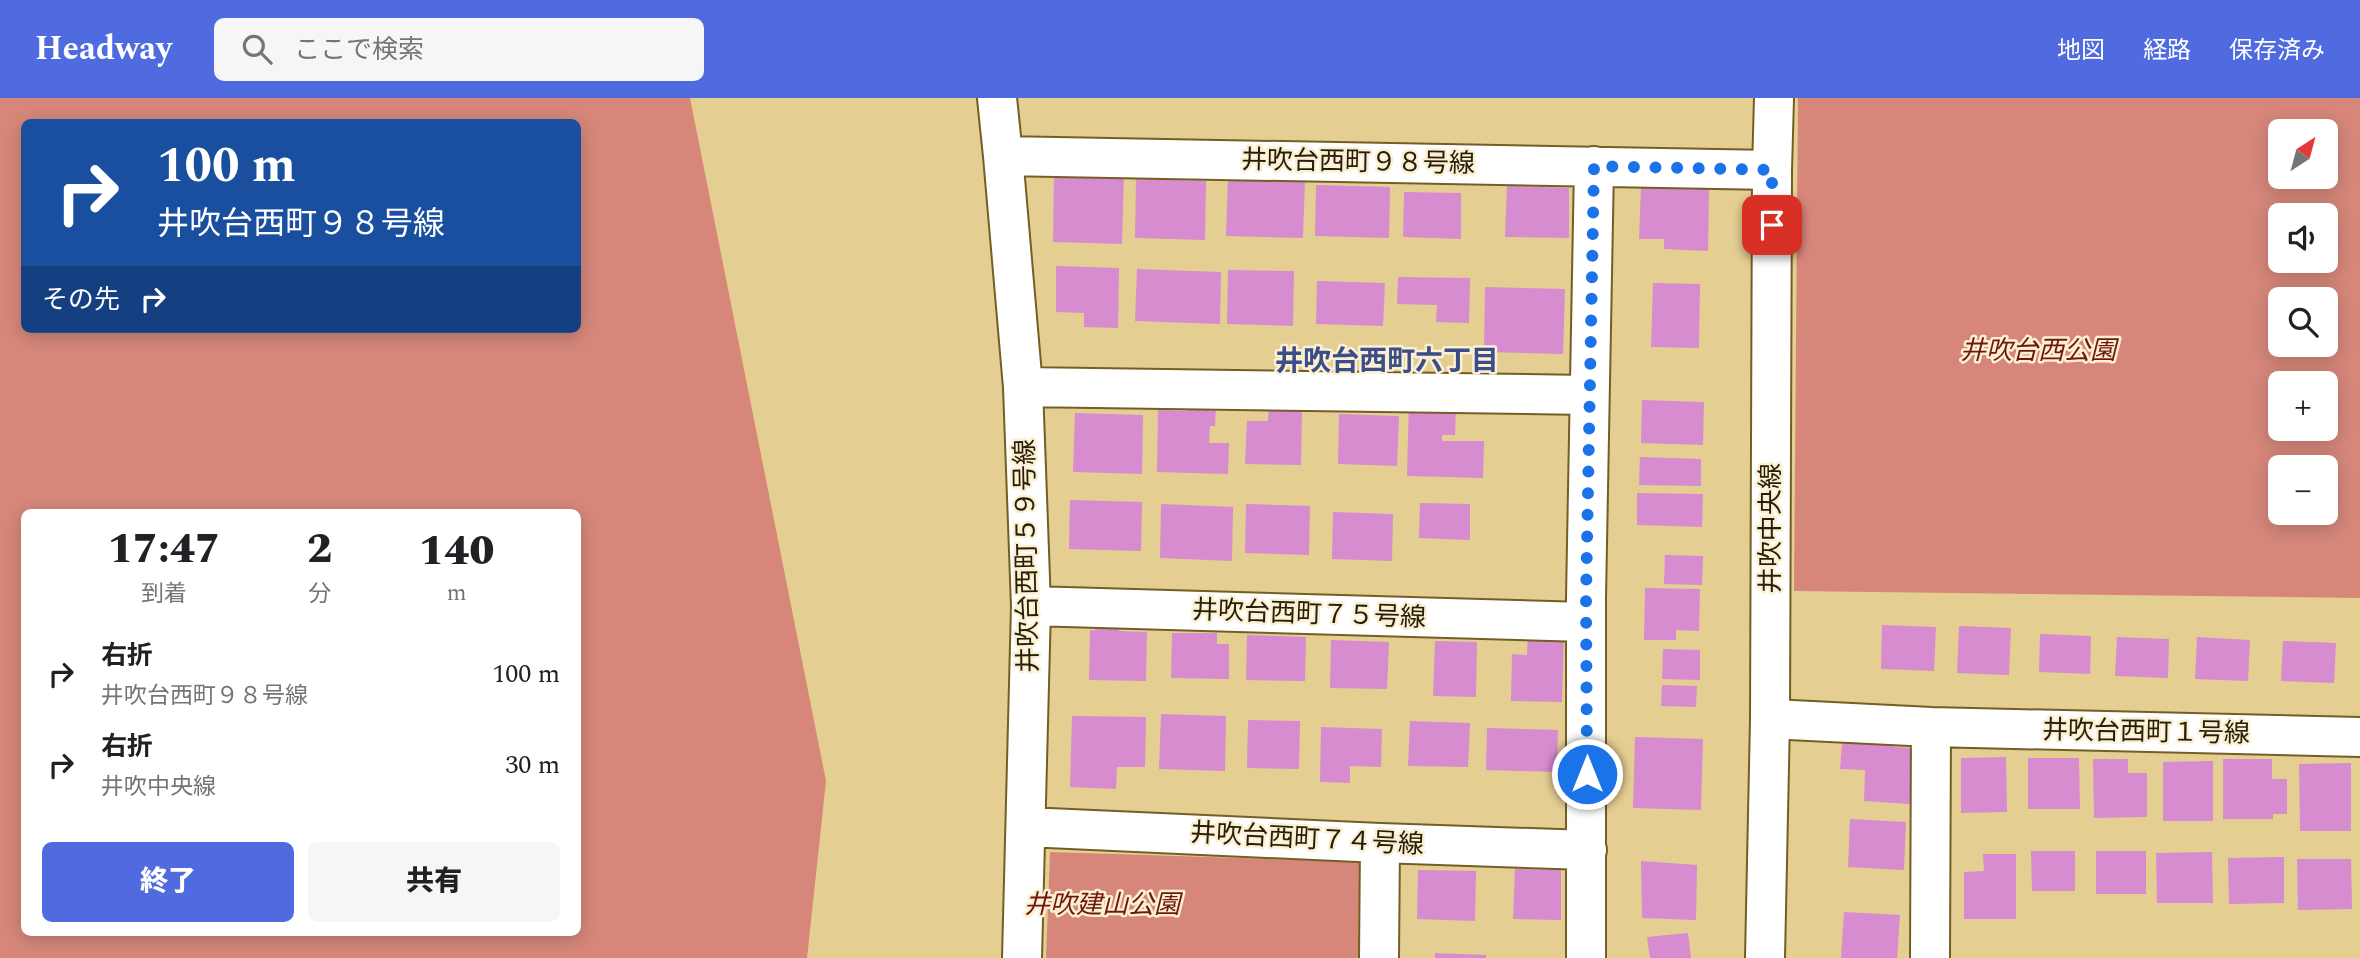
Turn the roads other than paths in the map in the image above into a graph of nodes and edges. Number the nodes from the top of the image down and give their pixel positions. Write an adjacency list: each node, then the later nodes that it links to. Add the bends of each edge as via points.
1 (997, 98): 3 (street)
2 (1774, 98): 5 (street, 井吹中央線)
3 (1003, 156): 4 (street, 井吹台西町９８号線); 6 (street, 井吹台西町５９号線)
4 (1594, 166): 5 (street, 井吹台西町９８号線); 7 (street)
5 (1772, 170): 10 (street, 井吹中央線)
6 (1023, 387): 7 (street); 8 (street, 井吹台西町５９号線)
7 (1589, 395): 9 (street)
8 (1031, 606): 9 (street, 井吹台西町７５号線); 13 (street, 井吹台西町５９号線)
9 (1586, 622): 15 (street)
10 (1770, 719): 11 (street, 井吹台西町１号線); 19 (street, 井吹中央線)
11 (1931, 727): 12 (street, 井吹台西町１号線); 20 (street)
12 (2360, 737)
13 (1026, 827): 14 (street, 井吹台西町７４号線); 16 (street, 井吹台西町５９号線)
14 (1380, 843): 15 (street, 井吹台西町７４号線); 17 (street)
15 (1587, 850): 18 (street)
16 (1022, 958)
17 (1379, 958)
18 (1586, 958)
19 (1765, 958)
20 (1930, 958)

